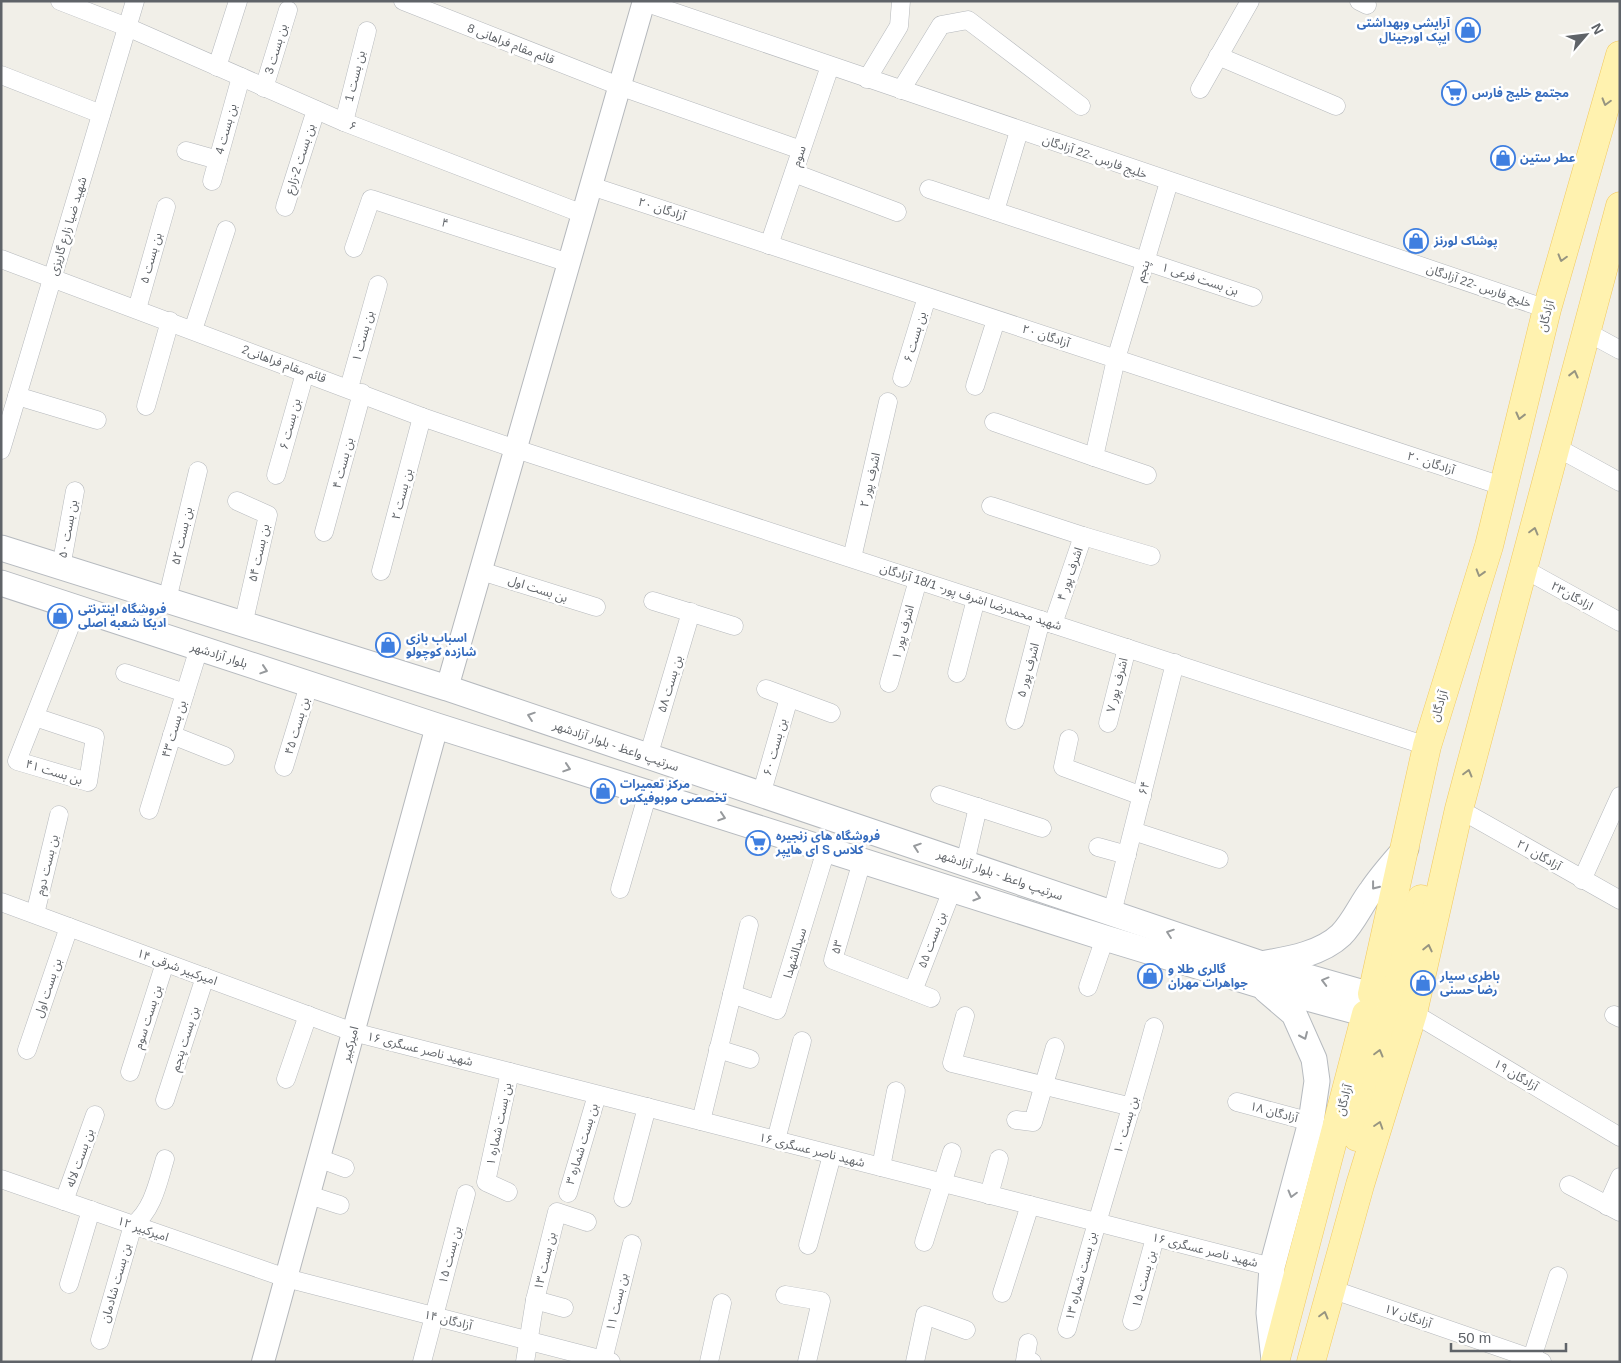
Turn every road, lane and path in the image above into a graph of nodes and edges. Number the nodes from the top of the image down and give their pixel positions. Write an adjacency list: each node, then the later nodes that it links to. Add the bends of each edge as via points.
1 (60, 1): 9 (street, ۶)
2 (134, 1): 9 (street, شهید ضیا زارع گاریزی)
3 (238, 1): 14 (street)
4 (403, 1): 18 (street, 8 قائم مقام فراهانی)
5 (901, 1): 17 (street, via 899,26)
6 (1250, 1): 12 (street)
7 (644, 2): 13 (street, خلیج فارس -22 آزادگان); 18 (street)
8 (288, 10): 19 (street, بن بست 3)
9 (127, 27): 14 (street, ۶); 25 (street, شهید ضیا زارع گاریزی)
10 (367, 31): 26 (street, بن بست 1)
11 (1620, 55): 53 (main road, آزادگان, one-way to 53)
12 (1218, 56): 20 (street); 23 (street)
13 (830, 66): 17 (street, خلیج فارس -22 آزادگان); 28 (street, سوم)
14 (216, 67): 16 (street, ۶)
15 (1, 75): 25 (street)
16 (241, 78): 19 (street, ۶); 30 (street, بن بست 4)
17 (867, 79): 21 (street, خلیج فارس -22 آزادگان)
18 (619, 86): 28 (street, 8 قائم مقام فراهانی); 34 (street)
19 (264, 88): 24 (street, ۶)
20 (1200, 89)
21 (901, 90): 22 (street, via 941,25 968,20); 27 (street, خلیج فارس -22 آزادگان)
22 (1081, 106)
23 (1336, 106)
24 (316, 110): 26 (street, ۶); 37 (street, بن بست 2-زارع)
25 (101, 114): 48 (street, شهید ضیا زارع گاریزی)
26 (344, 122): 40 (street, ۶)
27 (1019, 131): 33 (street, خلیج فارس -22 آزادگان); 38 (street)
28 (801, 150): 31 (street, سوم)
29 (186, 151): 30 (street)
30 (218, 160): 32 (street, بن بست 4)
31 (794, 173): 39 (street); 43 (street, سوم)
32 (212, 181)
33 (1170, 182): 46 (street, پنجم); 53 (street, خلیج فارس -22 آزادگان)
34 (591, 186): 40 (street); 43 (street, ۲۰ آزادگان)
35 (928, 189): 38 (street, بن بست فرعی ۱)
36 (166, 207): 52 (street, بن بست ۵)
37 (285, 207)
38 (995, 211): 46 (street, بن بست فرعی ۱)
39 (897, 212)
40 (583, 214): 47 (street)
41 (1619, 214): 57 (main road, آزادگان)
42 (226, 230): 56 (street)
43 (769, 245): 50 (street, ۲۰ آزادگان)
44 (354, 248): 47 (street, ۴, via 371,199)
45 (1, 259): 48 (street, 2قائم مقام فراهانی)
46 (1146, 261): 51 (street, بن بست فرعی ۱); 59 (street, پنجم)
47 (569, 263): 71 (street)
48 (52, 278): 52 (street, 2قائم مقام فراهانی); 64 (street, شهید ضیا زارع گاریزی)
49 (378, 285): 63 (street, بن بست ۱)
50 (927, 297): 54 (street, ۲۰ آزادگان); 61 (street, بن بست ۶)
51 (1253, 297)
52 (137, 309): 55 (street, 2قائم مقام فراهانی)
53 (1547, 309): 78 (main road, آزادگان, one-way to 78)
54 (996, 320): 59 (street, ۲۰ آزادگان); 62 (street)
55 (170, 321): 56 (street, 2قائم مقام فراهانی); 66 (street)
56 (193, 330): 60 (street, 2قائم مقام فراهانی)
57 (1585, 331): 58 (street); 70 (main road, آزادگان, one-way to 57)
58 (1620, 350)
59 (1116, 359): 73 (street, پنجم); 78 (street, ۲۰ آزادگان)
60 (305, 373): 63 (street, 2قائم مقام فراهانی); 76 (street, بن بست ۶)
61 (902, 378)
62 (975, 386)
63 (355, 391): 67 (street, 2قائم مقام فراهانی); 82 (street, بن بست ۴)
64 (17, 396): 68 (street); 72 (street, شهید ضیا زارع گاریزی)
65 (888, 402): 86 (street, ۲ اشرف پور)
66 (146, 406)
67 (422, 417): 71 (street, 2قائم مقام فراهانی); 89 (street, بن بست ۲)
68 (98, 420)
69 (994, 422): 73 (street)
70 (1556, 447): 77 (street); 88 (main road, آزادگان, one-way to 70)
71 (516, 449): 86 (street, شهید محمدرضا اشرف پور- 18/1 آزادگان); 90 (street)
72 (1, 450)
73 (1094, 457): 75 (street)
74 (198, 471): 94 (street, بن بست ۵۲)
75 (1147, 474)
76 (276, 475)
77 (1620, 482)
78 (1502, 486): 121 (main road, آزادگان, one-way to 121, via 1488,546)
79 (75, 491): 87 (street, بن بست ۵۰)
80 (237, 500): 101 (street, بن بست ۵۴, via 268,515)
81 (991, 506): 83 (street)
82 (324, 532)
83 (1083, 536): 85 (street, ۴ اشرف پور); 99 (street, ۴ اشرف پور)
84 (1, 548): 87 (main road, سرتیپ واعظ - بلوار آزادشهر)
85 (1152, 556)
86 (852, 558): 91 (street, شهید محمدرضا اشرف پور- 18/1 آزادگان)
87 (61, 567): 94 (main road, سرتیپ واعظ - بلوار آزادشهر)
88 (1524, 569): 100 (street, ۲۳ازادگان); 133 (main road, آزادگان, one-way to 88)
89 (381, 571)
90 (481, 571): 96 (street, بن بست اول); 110 (street)
91 (918, 580): 93 (street, شهید محمدرضا اشرف پور- 18/1 آزادگان); 108 (street, ۱ اشرف پور)
92 (1, 583): 97 (main road, بلوار آزادشهر)
93 (976, 598): 99 (street, شهید محمدرضا اشرف پور- 18/1 آزادگان); 107 (street)
94 (167, 600): 101 (main road, سرتیپ واعظ - بلوار آزادشهر)
95 (652, 601): 98 (street)
96 (596, 607)
97 (77, 608): 103 (main road, بلوار آزادشهر); 115 (street, بن بست ۴۱)
98 (691, 612): 102 (street); 123 (street, بن بست ۵۸)
99 (1047, 622): 104 (street, شهید محمدرضا اشرف پور- 18/1 آزادگان); 116 (street, ۵ اشرف پور)
100 (1620, 622)
101 (243, 624): 110 (main road, سرتیپ واعظ - بلوار آزادشهر)
102 (734, 626)
103 (199, 648): 109 (main road, بلوار آزادشهر, one-way to 109); 112 (street, بن بست ۴۳)
104 (1127, 648): 105 (street, شهید محمدرضا اشرف پور- 18/1 آزادگان); 117 (street, ۷ اشرف پور)
105 (1175, 663): 121 (street, شهید محمدرضا اشرف پور- 18/1 آزادگان); 128 (street, ۶۴)
106 (125, 673): 112 (street)
107 (957, 673)
108 (889, 684)
109 (310, 685): 118 (main road, بلوار آزادشهر); 124 (street, بن بست ۴۵)
110 (447, 688): 123 (main road, سرتیپ واعظ - بلوار آزادشهر, one-way to 110)
111 (766, 689): 113 (street)
112 (185, 693): 119 (street, بن بست ۴۳)
113 (789, 698): 114 (street); 126 (street, بن بست ۶۰)
114 (830, 713)
115 (35, 717): 115 (street, بن بست ۴۱, via 17,761 88,782 95,737)
116 (1014, 720)
117 (1108, 723)
118 (437, 726): 125 (main road, سرتیپ واعظ - بلوار آزادشهر, one-way to 125); 164 (street, امیرکبیر)
119 (172, 735): 122 (street); 131 (street, بن بست ۴۳)
120 (1070, 739): 128 (street, via 1063,767)
121 (1427, 746): 137 (main road, آزادگان)
122 (226, 756)
123 (648, 756): 126 (main road, سرتیپ واعظ - بلوار آزادشهر)
124 (284, 767)
125 (648, 793): 138 (main road, سرتیپ واعظ - بلوار آزادشهر, one-way to 138); 144 (street)
126 (761, 795): 142 (main road, سرتیپ واعظ - بلوار آزادشهر, one-way to 126)
127 (940, 795): 130 (street)
128 (1142, 796): 135 (street, ۶۴)
129 (1620, 796): 143 (street)
130 (978, 807): 134 (street); 142 (street)
131 (149, 810)
132 (59, 815): 149 (street, بن بست دوم)
133 (1457, 820): 143 (street, ۲۱ آزادگان); 160 (main road, آزادگان, one-way to 133)
134 (1042, 828)
135 (1133, 831): 139 (street, ۶۴); 140 (street)
136 (1098, 847): 139 (street)
137 (1406, 848): 154 (main road, one-way to 154, via 1341,935); 160 (main road, آزادگان)
138 (826, 850): 141 (main road, سرتیپ واعظ - بلوار آزادشهر); 158 (street, سیدالشهدا, via 777,1010)
139 (1127, 854): 148 (street, ۶۴)
140 (1220, 856)
141 (862, 861): 145 (main road, سرتیپ واعظ - بلوار آزادشهر); 157 (street, ۵۳, via 833,960)
142 (965, 863): 148 (main road, سرتیپ واعظ - بلوار آزادشهر)
143 (1582, 880): 146 (street, ۲۱ آزادگان)
144 (620, 889)
145 (952, 890): 152 (main road, سرتیپ واعظ - بلوار آزادشهر, one-way to 152); 157 (street, بن بست ۵۵)
146 (1620, 900)
147 (1, 902): 149 (street, ۱۴ امیرکبیر شرقی)
148 (1112, 913): 154 (main road, سرتیپ واعظ - بلوار آزادشهر, one-way to 148)
149 (35, 914): 151 (street, ۱۴ امیرکبیر شرقی)
150 (749, 925): 158 (street)
151 (69, 926): 153 (street, ۱۴ امیرکبیر شرقی); 168 (street, بن بست اول)
152 (1105, 938): 154 (main road, سرتیپ واعظ - بلوار آزادشهر); 156 (street)
153 (165, 962): 155 (street, ۱۴ امیرکبیر شرقی); 170 (street, بن بست سوم)
154 (1262, 975): 160 (main road, سرتیپ واعظ - بلوار آزادشهر); 183 (main road, one-way to 183, via 1294,1014 1314,1059 1317,1081)
155 (205, 977): 161 (street, ۱۴ امیرکبیر شرقی); 176 (street, بن بست پنجم)
156 (1088, 987)
157 (913, 991): 159 (street, ۵۳)
158 (732, 994): 167 (street)
159 (931, 998)
160 (1386, 1009): 184 (street, ۱۹ آزادگان); 219 (main road, آزادگان, one-way to 160, via 1360,1185); 242 (main road, آزادگان)
161 (308, 1016): 164 (street, ۱۴ امیرکبیر شرقی); 172 (street)
162 (965, 1016): 173 (street, via 952,1063)
163 (1154, 1027): 178 (street, بن بست ۱۰)
164 (353, 1032): 171 (street, ۱۶ شهید ناصر عسگری); 188 (street, امیرکبیر)
165 (802, 1041): 185 (street)
166 (1055, 1047): 173 (street)
167 (718, 1048): 169 (street); 182 (street)
168 (27, 1050)
169 (750, 1059)
170 (130, 1072)
171 (510, 1072): 175 (street, ۱۶ شهید ناصر عسگری); 197 (street, بن بست شماره ۱, via 486,1182)
172 (286, 1079)
173 (1044, 1084): 178 (street); 181 (street, via 1033,1122)
174 (896, 1091): 191 (street)
175 (597, 1095): 179 (street, ۱۶ شهید ناصر عسگری); 198 (street, بن بست شماره ۳)
176 (165, 1100)
177 (1237, 1102): 183 (street, ۱۸ آزادگان)
178 (1132, 1107): 209 (street, بن بست ۱۰)
179 (648, 1108): 182 (street, ۱۶ شهید ناصر عسگری); 202 (street)
180 (95, 1114): 203 (street, بن بست لاله)
181 (1016, 1120)
182 (701, 1121): 185 (street, ۱۶ شهید ناصر عسگری)
183 (1311, 1122): 215 (main road, one-way to 215)
184 (1620, 1137)
185 (776, 1140): 187 (street, ۱۶ شهید ناصر عسگری)
186 (952, 1152): 195 (street)
187 (832, 1155): 191 (street, ۱۶ شهید ناصر عسگری); 214 (street)
188 (318, 1158): 192 (street); 200 (street, امیرکبیر)
189 (999, 1158): 201 (street)
190 (165, 1159): 210 (street, via 150,1205)
191 (881, 1167): 195 (street, ۱۶ شهید ناصر عسگری)
192 (345, 1168)
193 (1620, 1177): 206 (street)
194 (1, 1179): 203 (street, امیرکبیر ۱۲)
195 (941, 1183): 201 (street, ۱۶ شهید ناصر عسگری); 212 (street)
196 (1569, 1185): 206 (street)
197 (508, 1192)
198 (568, 1192)
199 (466, 1194): 225 (street, بن بست ۱۵)
200 (309, 1195): 204 (street); 217 (street, امیرکبیر)
201 (989, 1195): 205 (street, ۱۶ شهید ناصر عسگری)
202 (623, 1198)
203 (64, 1201): 207 (street, امیرکبیر ۱۲)
204 (340, 1205)
205 (1030, 1205): 209 (street, ۱۶ شهید ناصر عسگری); 220 (street)
206 (1614, 1209)
207 (91, 1210): 210 (street, امیرکبیر ۱۲); 218 (street)
208 (587, 1222): 222 (street, بن بست ۱۳, via 557,1212)
209 (1095, 1222): 211 (street, ۱۶ شهید ناصر عسگری); 227 (street, بن بست شماره ۱۳)
210 (133, 1225): 217 (street, امیرکبیر ۱۲); 229 (street, بن بست شادمان)
211 (1155, 1238): 215 (street, ۱۶ شهید ناصر عسگری); 226 (street, بن بست ۱۵)
212 (924, 1242)
213 (632, 1244): 235 (street, بن بست ۱۱)
214 (808, 1245)
215 (1272, 1267): 242 (main road, via 1268,1313)
216 (1558, 1276): 233 (street)
217 (286, 1278): 225 (street, ۱۴ آزادگان); 234 (street, امیرکبیر)
218 (69, 1284)
219 (1331, 1289): 233 (street, ۱۷ آزادگان); 243 (main road, آزادگان, one-way to 219)
220 (1002, 1293)
221 (785, 1295): 239 (street, via 821,1301)
222 (535, 1300): 224 (street); 230 (street, بن بست ۱۳)
223 (722, 1303): 238 (street)
224 (564, 1308)
225 (434, 1316): 230 (street, ۱۴ آزادگان); 236 (street, بن بست ۱۵)
226 (1132, 1321)
227 (1067, 1329)
228 (966, 1330): 240 (street, via 924,1315)
229 (100, 1340)
230 (530, 1341): 232 (street, ۱۴ آزادگان); 237 (street, بن بست ۱۳)
231 (1028, 1343): 241 (street, via 1025,1361)
232 (585, 1359): 235 (street, ۱۴ آزادگان)
233 (1537, 1360)
234 (267, 1361)
235 (607, 1361)
236 (422, 1362)
237 (525, 1362)
238 (710, 1362)
239 (807, 1362)
240 (915, 1362)
241 (1032, 1362)
242 (1275, 1362)
243 (1311, 1362)

